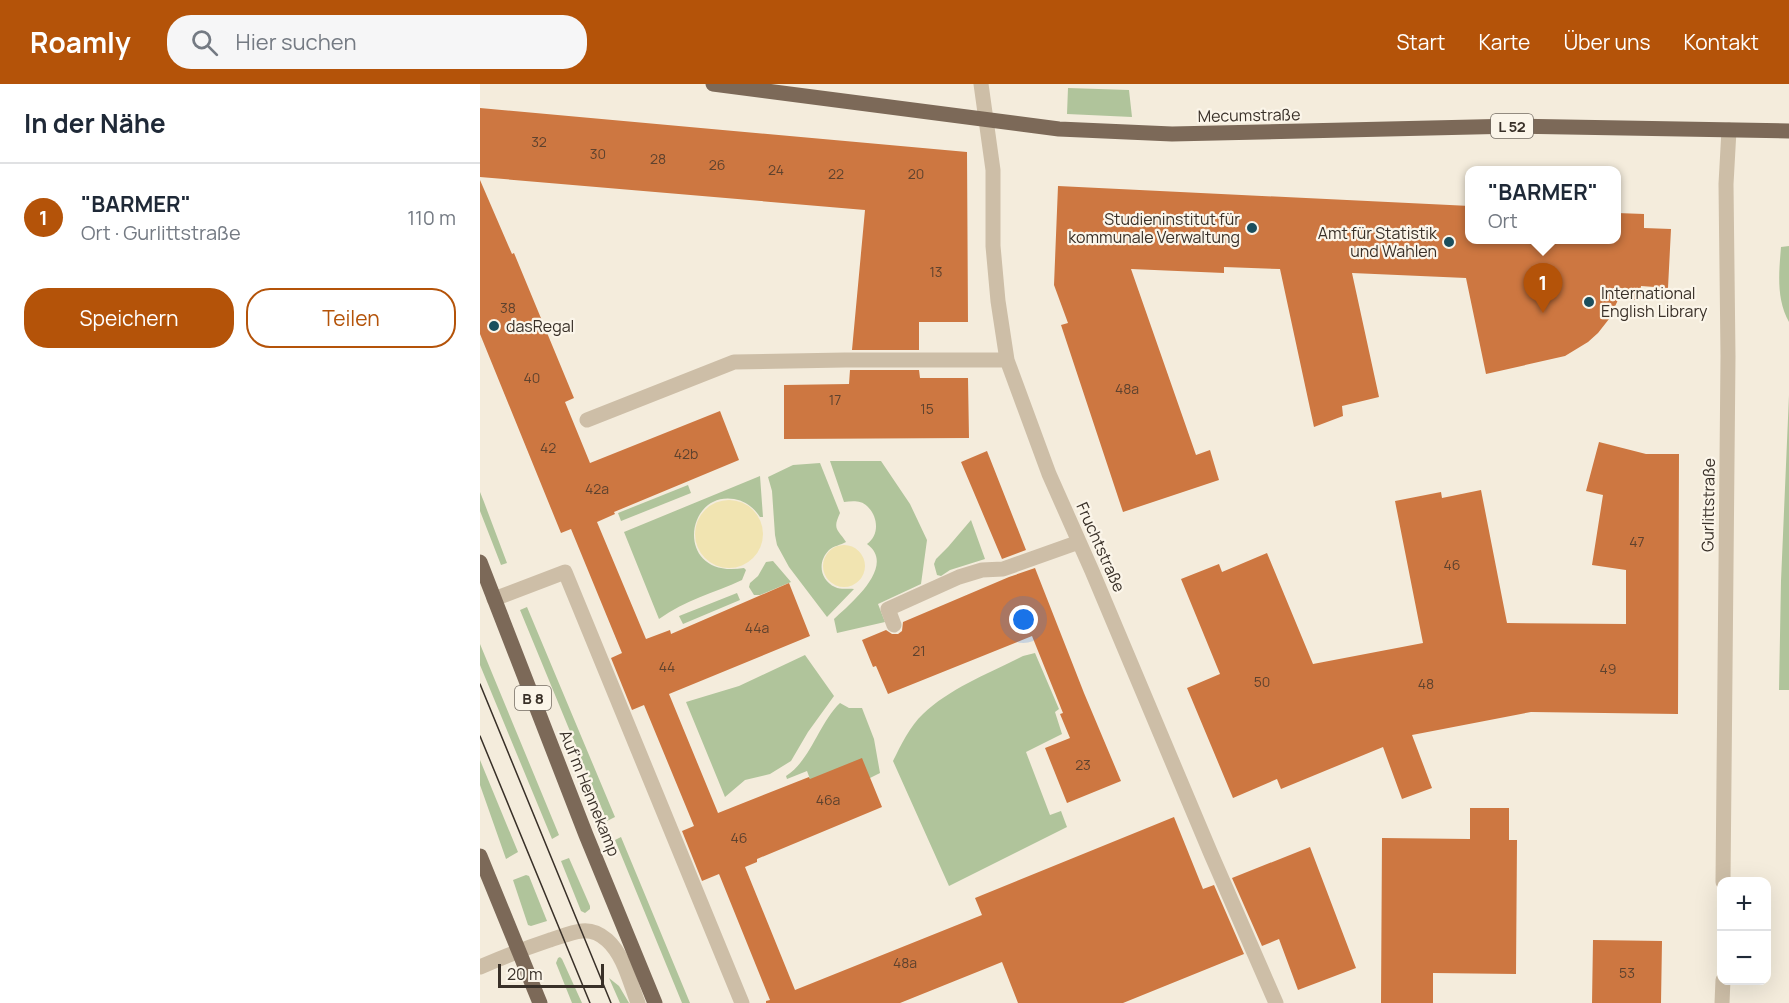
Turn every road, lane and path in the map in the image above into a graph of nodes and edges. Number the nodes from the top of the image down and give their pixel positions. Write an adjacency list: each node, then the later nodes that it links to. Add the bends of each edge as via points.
1 (713, 84): 3 (main road, Mecumstraße / L 52)
2 (981, 84): 3 (street, Fruchtstraße)
3 (987, 120): 4 (main road, Mecumstraße / L 52, via 1059,129 1172,134 1516,126); 6 (street, Fruchtstraße, via 993,170 993,246)
4 (1729, 130): 5 (main road, Mecumstraße / L 52); 13 (street, Gurlittstraße)
5 (1789, 131)
6 (1007, 360): 7 (street, via 734,362); 8 (street, Fruchtstraße)
7 (587, 420)
8 (1079, 542): 11 (street, via 1003,569 959,577 916,596 888,609); 21 (street, Fruchtstraße)
9 (480, 562): 10 (main road, Auf'm Hennekamp / B 8)
10 (494, 599): 19 (main road, Auf'm Hennekamp / B 8); 20 (street, via 565,572)
11 (894, 625)
12 (480, 856): 14 (main road)
13 (1723, 877)
14 (518, 951): 15 (street); 17 (main road); 18 (street, via 581,931 600,934 618,954)
15 (480, 967)
16 (1723, 985): 22 (street)
17 (540, 1003)
18 (638, 1003)
19 (656, 1003)
20 (742, 1003)
21 (1276, 1003)
22 (1722, 1003)

